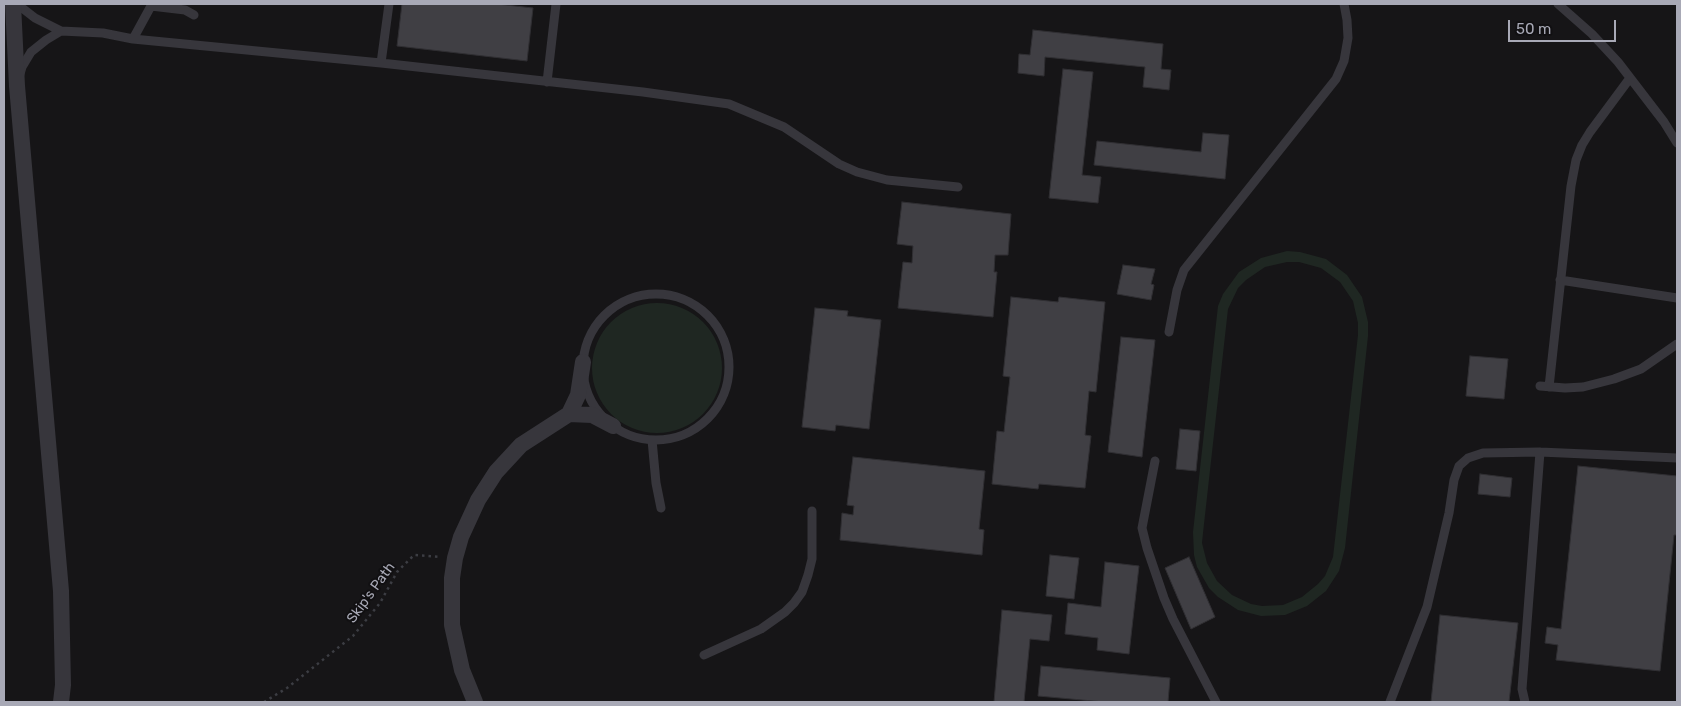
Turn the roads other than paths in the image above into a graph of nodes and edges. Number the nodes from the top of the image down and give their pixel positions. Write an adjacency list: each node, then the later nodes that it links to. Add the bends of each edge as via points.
1 (13, 4): 14 (street)
2 (17, 4): 9 (lane, via 35,18)
3 (389, 4): 11 (lane)
4 (556, 4): 13 (lane)
5 (1344, 4): 19 (lane, via 1348,38 1344,61 1336,79 1184,270)
6 (1558, 4): 12 (lane, via 1592,34)
7 (151, 5): 8 (lane, via 185,10); 10 (lane)
8 (194, 15)
9 (61, 31): 10 (lane, via 103,32); 14 (lane, via 31,52 22,66)
10 (133, 40): 11 (lane)
11 (381, 63): 13 (lane)
12 (1630, 78): 15 (lane); 17 (lane, via 1590,132 1576,160)
13 (547, 82): 16 (lane, via 729,104 784,127 839,164 857,172 887,180)
14 (17, 86): 31 (street, via 61,591)
15 (1677, 143)
16 (958, 187)
17 (1560, 280): 18 (lane); 20 (lane, via 1545,387 1583,386 1614,379 1641,369)
18 (1677, 298)
19 (1169, 332)
20 (1677, 344)
21 (583, 362): 22 (street, via 578,395); 23 (lane, via 589,398 599,414); 24 (lane, via 586,344 594,327 610,309 631,298 655,293 680,297 713,319 729,354 729,381 725,394 711,416 696,429 678,437)
22 (569, 414): 23 (street, via 592,415); 32 (street, via 521,446 496,472 478,500 461,537 452,578 452,625 462,670)
23 (613, 426): 24 (lane, via 631,436)
24 (652, 440): 28 (lane)
25 (1540, 452): 26 (lane); 34 (lane, via 1483,453 1468,458 1459,466 1427,608); 35 (lane, via 1522,689)
26 (1677, 458)
27 (1155, 461): 33 (lane, via 1142,528 1147,548 1173,619)
28 (661, 508)
29 (812, 512): 30 (lane, via 812,559 802,592 794,603 762,629)
30 (704, 655)
31 (61, 702)
32 (475, 702)
33 (1216, 702)
34 (1390, 702)
35 (1525, 702)

